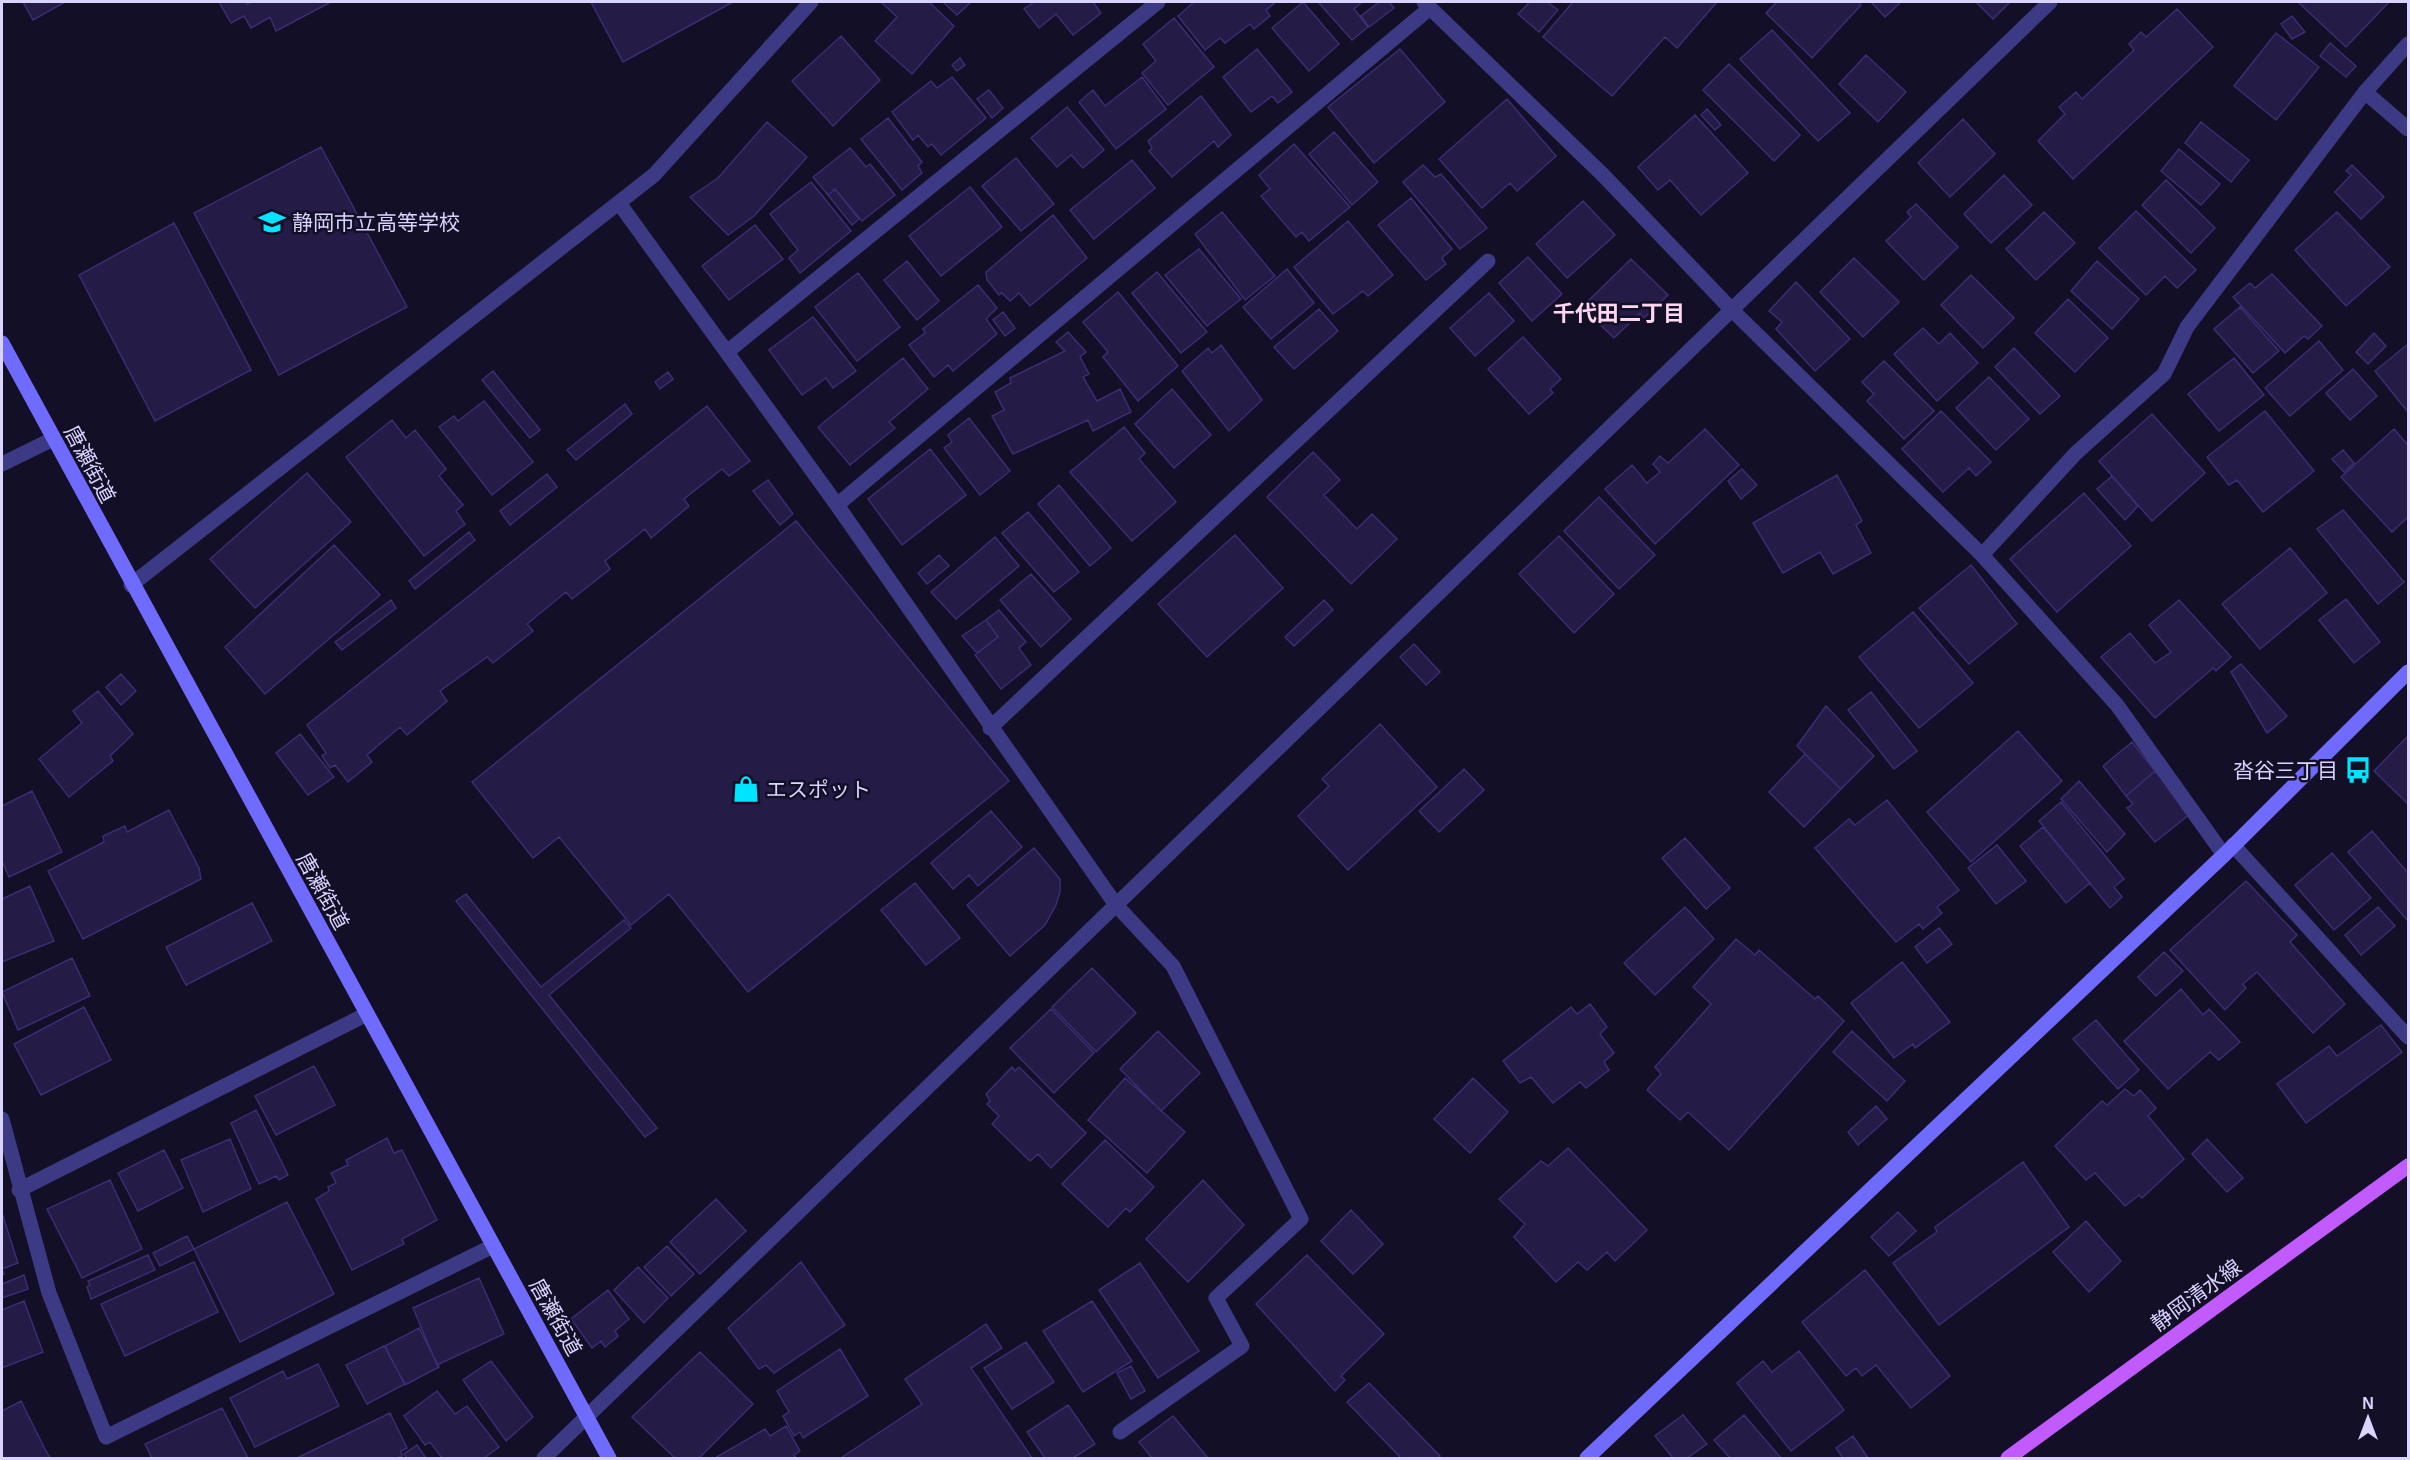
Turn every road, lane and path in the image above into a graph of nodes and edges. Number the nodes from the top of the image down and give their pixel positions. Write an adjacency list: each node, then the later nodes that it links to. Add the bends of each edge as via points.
1 (811, 2): 8 (street, via 654,175)
2 (1158, 2): 12 (street)
3 (2050, 2): 10 (street)
4 (1427, 5): 10 (street, via 1604,176); 15 (street)
5 (2409, 44): 6 (street)
6 (2365, 92): 7 (street); 16 (street, via 2187,327 2164,374 2076,453)
7 (2409, 129)
8 (619, 203): 12 (street); 17 (street)
9 (1488, 261): 19 (street)
10 (1731, 309): 16 (street); 21 (street)
11 (2, 343): 13 (street, 唐瀬街道)
12 (727, 352): 15 (street)
13 (53, 439): 14 (street); 17 (street, 唐瀬街道)
14 (2, 464)
15 (837, 505): 19 (street)
16 (1982, 555): 20 (street, via 2117,705)
17 (131, 585): 22 (street, 唐瀬街道)
18 (2409, 672): 20 (street)
19 (990, 728): 21 (street)
20 (2228, 850): 23 (street); 32 (street)
21 (1116, 905): 28 (street); 29 (street, via 1173,966 1301,1219 1216,1298 1242,1346)
22 (366, 1014): 26 (street); 27 (street, 唐瀬街道)
23 (2409, 1037)
24 (2, 1119): 26 (street)
25 (2409, 1166): 33 (main road, 静岡清水線)
26 (19, 1190): 27 (street, via 49,1293 106,1437)
27 (493, 1246): 28 (street, 唐瀬街道)
28 (587, 1417): 30 (street); 31 (street, 唐瀬街道)
29 (1120, 1432)
30 (544, 1458)
31 (609, 1458)
32 (1587, 1458)
33 (2008, 1458)

